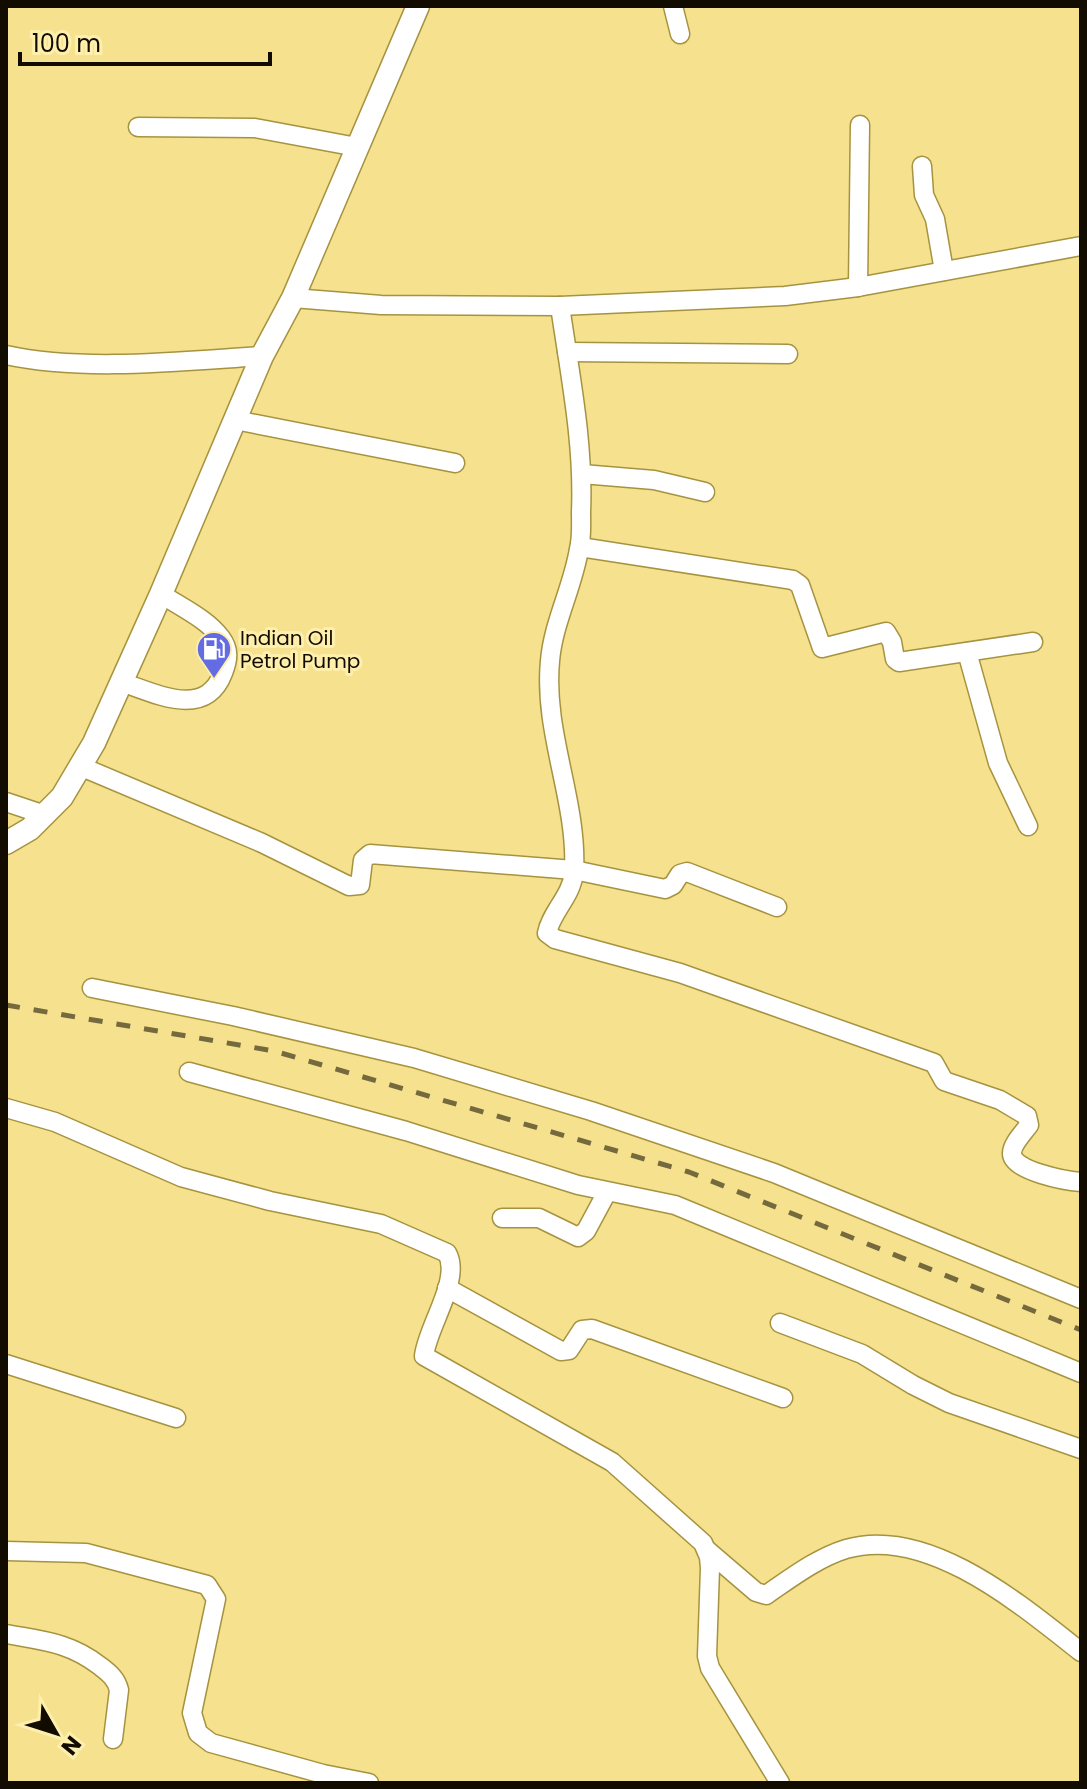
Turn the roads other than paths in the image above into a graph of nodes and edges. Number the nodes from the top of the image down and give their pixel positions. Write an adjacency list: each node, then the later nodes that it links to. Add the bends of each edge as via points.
1 (418, 6): 6 (main road)
2 (673, 6): 3 (street)
3 (680, 34)
4 (860, 125): 10 (street)
5 (138, 127): 6 (street, via 255,128)
6 (357, 147): 11 (main road)
7 (922, 166): 9 (street)
8 (1081, 246): 9 (street)
9 (944, 271): 10 (street)
10 (858, 287): 12 (street, via 785,296)
11 (293, 298): 12 (street, via 381,305); 16 (main road)
12 (560, 306): 13 (street)
13 (567, 352): 14 (street); 19 (street)
14 (788, 354)
15 (6, 355): 16 (street, via 69,364)
16 (262, 356): 17 (main road)
17 (235, 420): 18 (street); 22 (main road)
18 (455, 463)
19 (582, 474): 20 (street, via 654,480); 21 (street)
20 (705, 492)
21 (580, 547): 24 (street, via 793,580 800,585 822,648 883,632 890,635 897,662); 31 (street, via 549,674)
22 (161, 594): 25 (main road); 25 (street, via 221,638 228,661 220,680 211,693 186,702)
23 (1033, 642): 24 (street)
24 (967, 652): 29 (street, via 998,763)
25 (121, 682): 26 (main road)
26 (82, 767): 28 (main road); 31 (street, via 349,886 360,885 363,860 370,854)
27 (6, 802): 28 (street)
28 (45, 815): 30 (main road)
29 (1028, 826)
30 (6, 843)
31 (574, 870): 32 (street, via 665,889 687,872); 36 (street, via 569,891 548,928 555,939 680,973 934,1063 944,1081 1000,1100 1027,1116 1029,1125 1012,1148 1016,1162 1060,1180)
32 (777, 907)
33 (92, 988): 40 (street, via 414,1058 591,1111 774,1173)
34 (189, 1072): 37 (street)
35 (6, 1108): 39 (street, via 55,1122 181,1177 339,1213 412,1236 447,1253 452,1264)
36 (1081, 1182)
37 (607, 1192): 38 (street, via 578,1237 539,1218); 43 (street, via 675,1205)
38 (502, 1218)
39 (447, 1288): 44 (street, via 561,1351 569,1350 582,1330 592,1329); 47 (street, via 424,1356 612,1462)
40 (1081, 1299)
41 (780, 1323): 46 (street, via 862,1354 949,1403)
42 (6, 1364): 45 (street)
43 (1081, 1373)
44 (783, 1398)
45 (176, 1418)
46 (1081, 1449)
47 (707, 1550): 50 (street, via 766,1595 846,1549 872,1544 909,1548 991,1586); 53 (street, via 710,1668)
48 (6, 1551): 52 (street, via 86,1553 207,1585 216,1599 192,1713 198,1733 211,1743)
49 (6, 1634): 51 (street, via 73,1648 108,1672 119,1690)
50 (1081, 1652)
51 (113, 1739)
52 (369, 1783)
53 (780, 1783)

